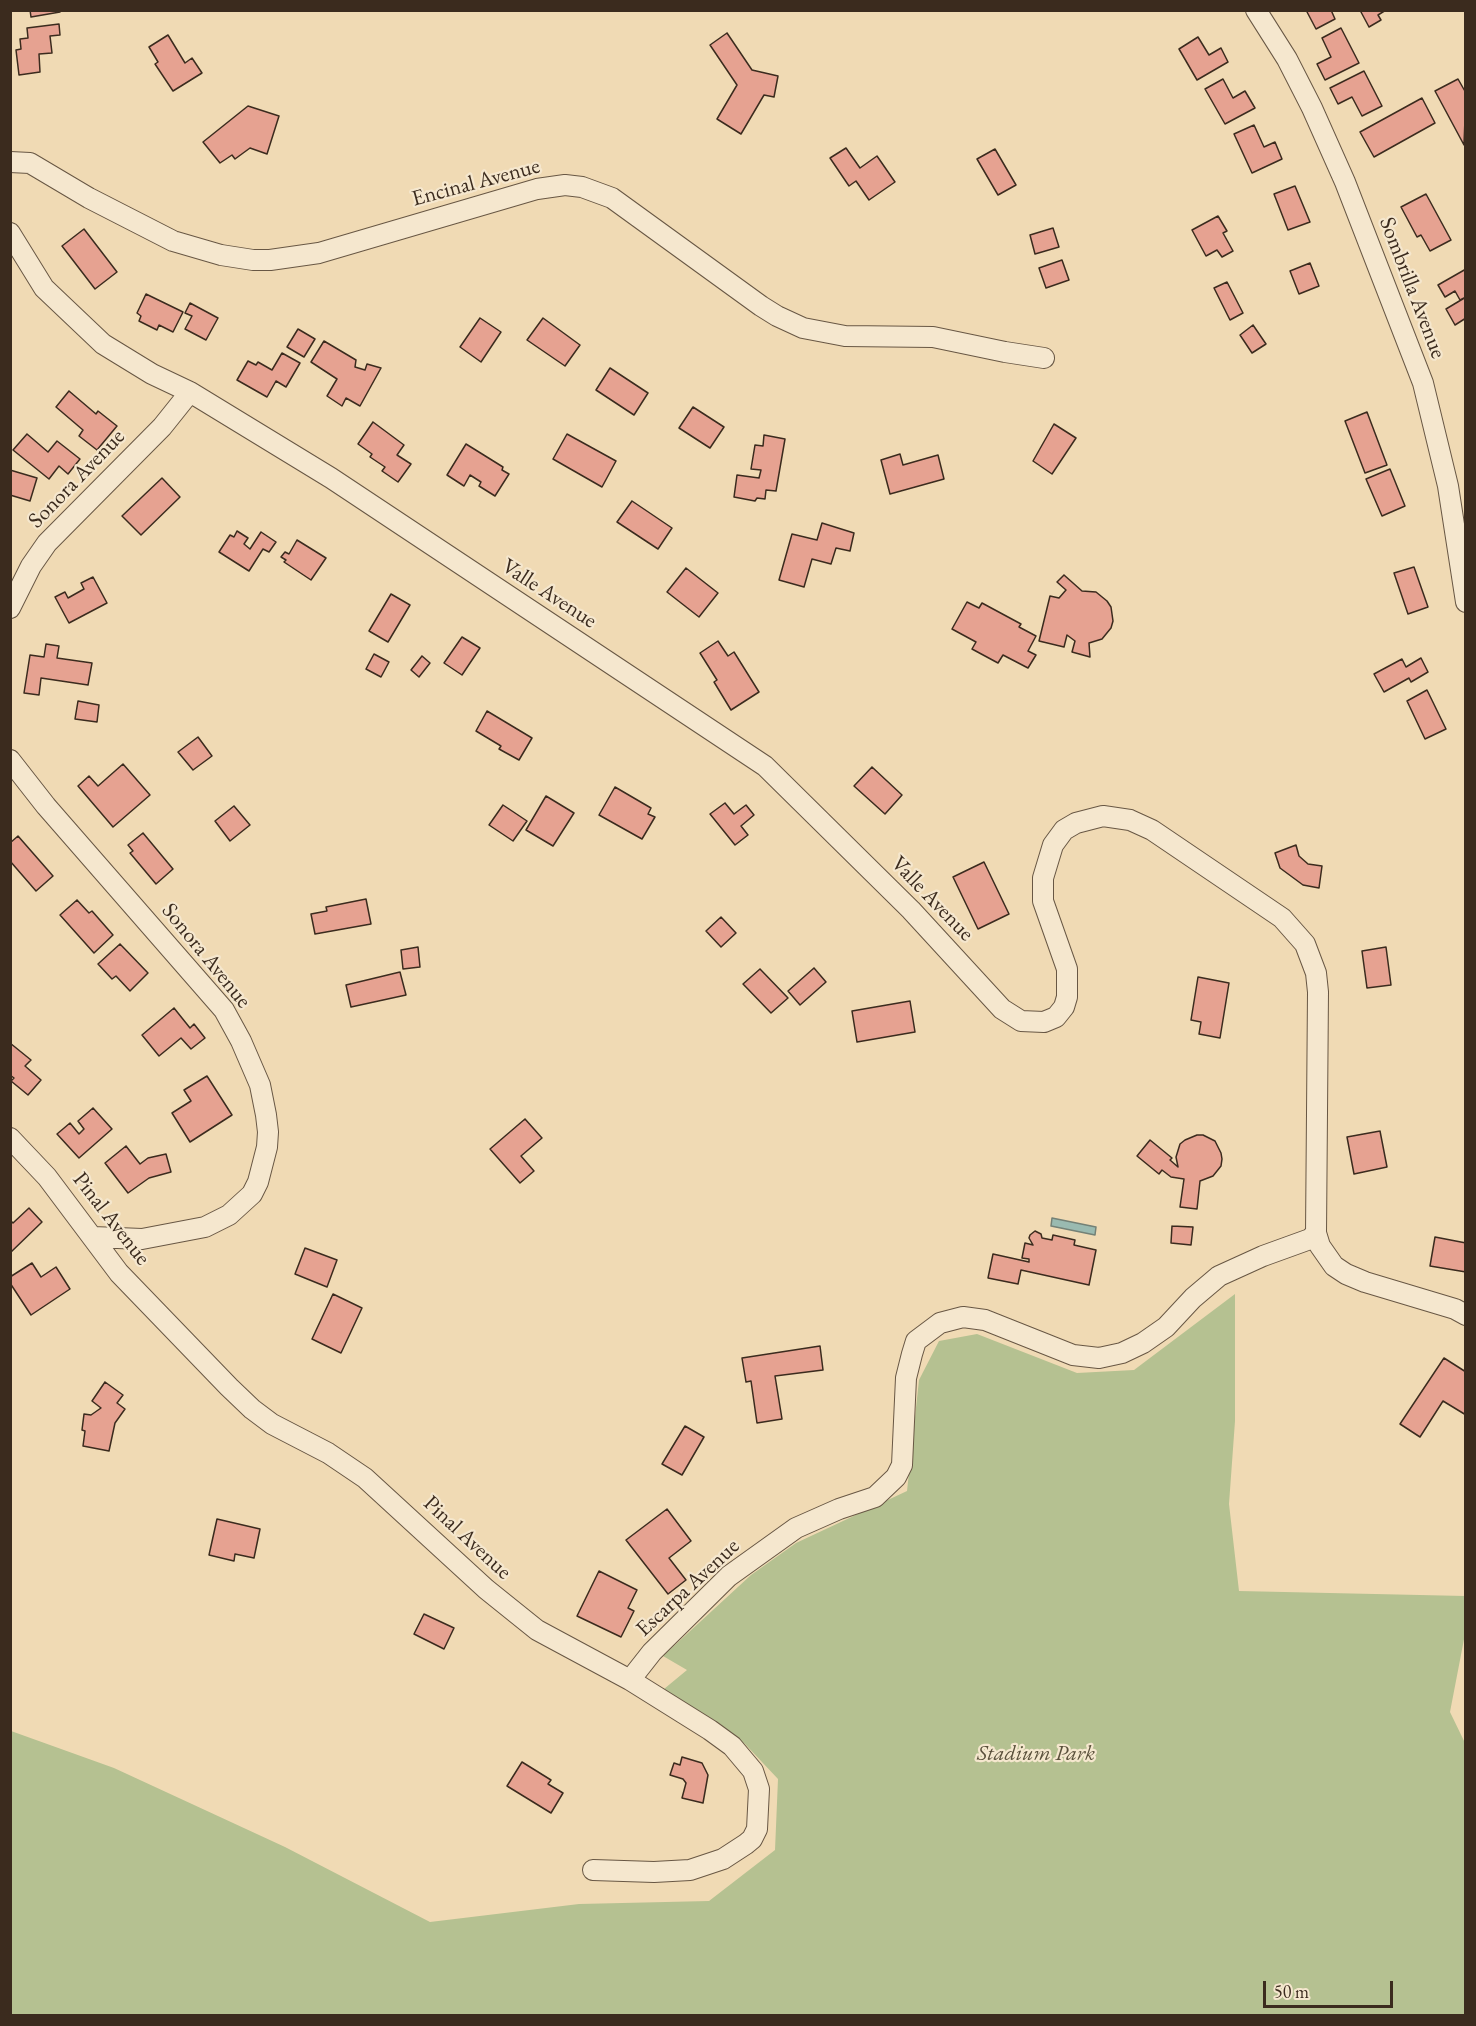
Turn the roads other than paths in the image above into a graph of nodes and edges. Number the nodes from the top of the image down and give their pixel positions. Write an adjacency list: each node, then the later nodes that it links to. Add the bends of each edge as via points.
1 (1256, 10): 6 (street, Sombrilla Avenue, via 1287,59 1345,182 1423,383)
2 (10, 162): 4 (street, Encinal Avenue, via 30,163 173,241 253,260 319,253 537,189 582,187 612,198 761,306 803,328 845,336 933,337)
3 (10, 233): 5 (street, Valle Avenue, via 44,288 103,344)
4 (1044, 357)
5 (190, 392): 8 (street, Sonora Avenue, via 162,427 47,543); 11 (street, Valle Avenue, via 331,478 765,766 911,910 1002,1009 1021,1021 1044,1022 1056,1017 1067,997 1067,969 1043,901 1043,878 1053,845 1064,830 1076,823 1103,816 1125,818 1152,830 1282,918 1305,944 1316,973)
6 (1457, 487): 7 (street, Sombrilla Avenue)
7 (1466, 602)
8 (10, 608)
9 (10, 760): 12 (street, Sonora Avenue, via 224,1010 260,1085 266,1115 267,1147 258,1182 252,1194 229,1215 205,1227 142,1239)
10 (10, 1138): 12 (street, Pinal Avenue, via 47,1177)
11 (1316, 1233): 13 (street, Valle Avenue, via 1334,1266 1346,1274); 14 (street, Escarpa Avenue, via 1310,1239 1219,1276 1166,1327 1122,1353 1099,1358 1073,1355 985,1320 963,1317 940,1323 916,1341 912,1354 906,1378 902,1465 896,1477 875,1497 796,1528 729,1576 652,1652)
12 (93, 1237): 14 (street, Pinal Avenue, via 119,1273 252,1409 365,1478 486,1589 537,1630)
13 (1466, 1315)
14 (630, 1680): 15 (street, Pinal Avenue, via 710,1730 743,1757 759,1789 757,1829 746,1844 723,1858 690,1870)
15 (593, 1870)

